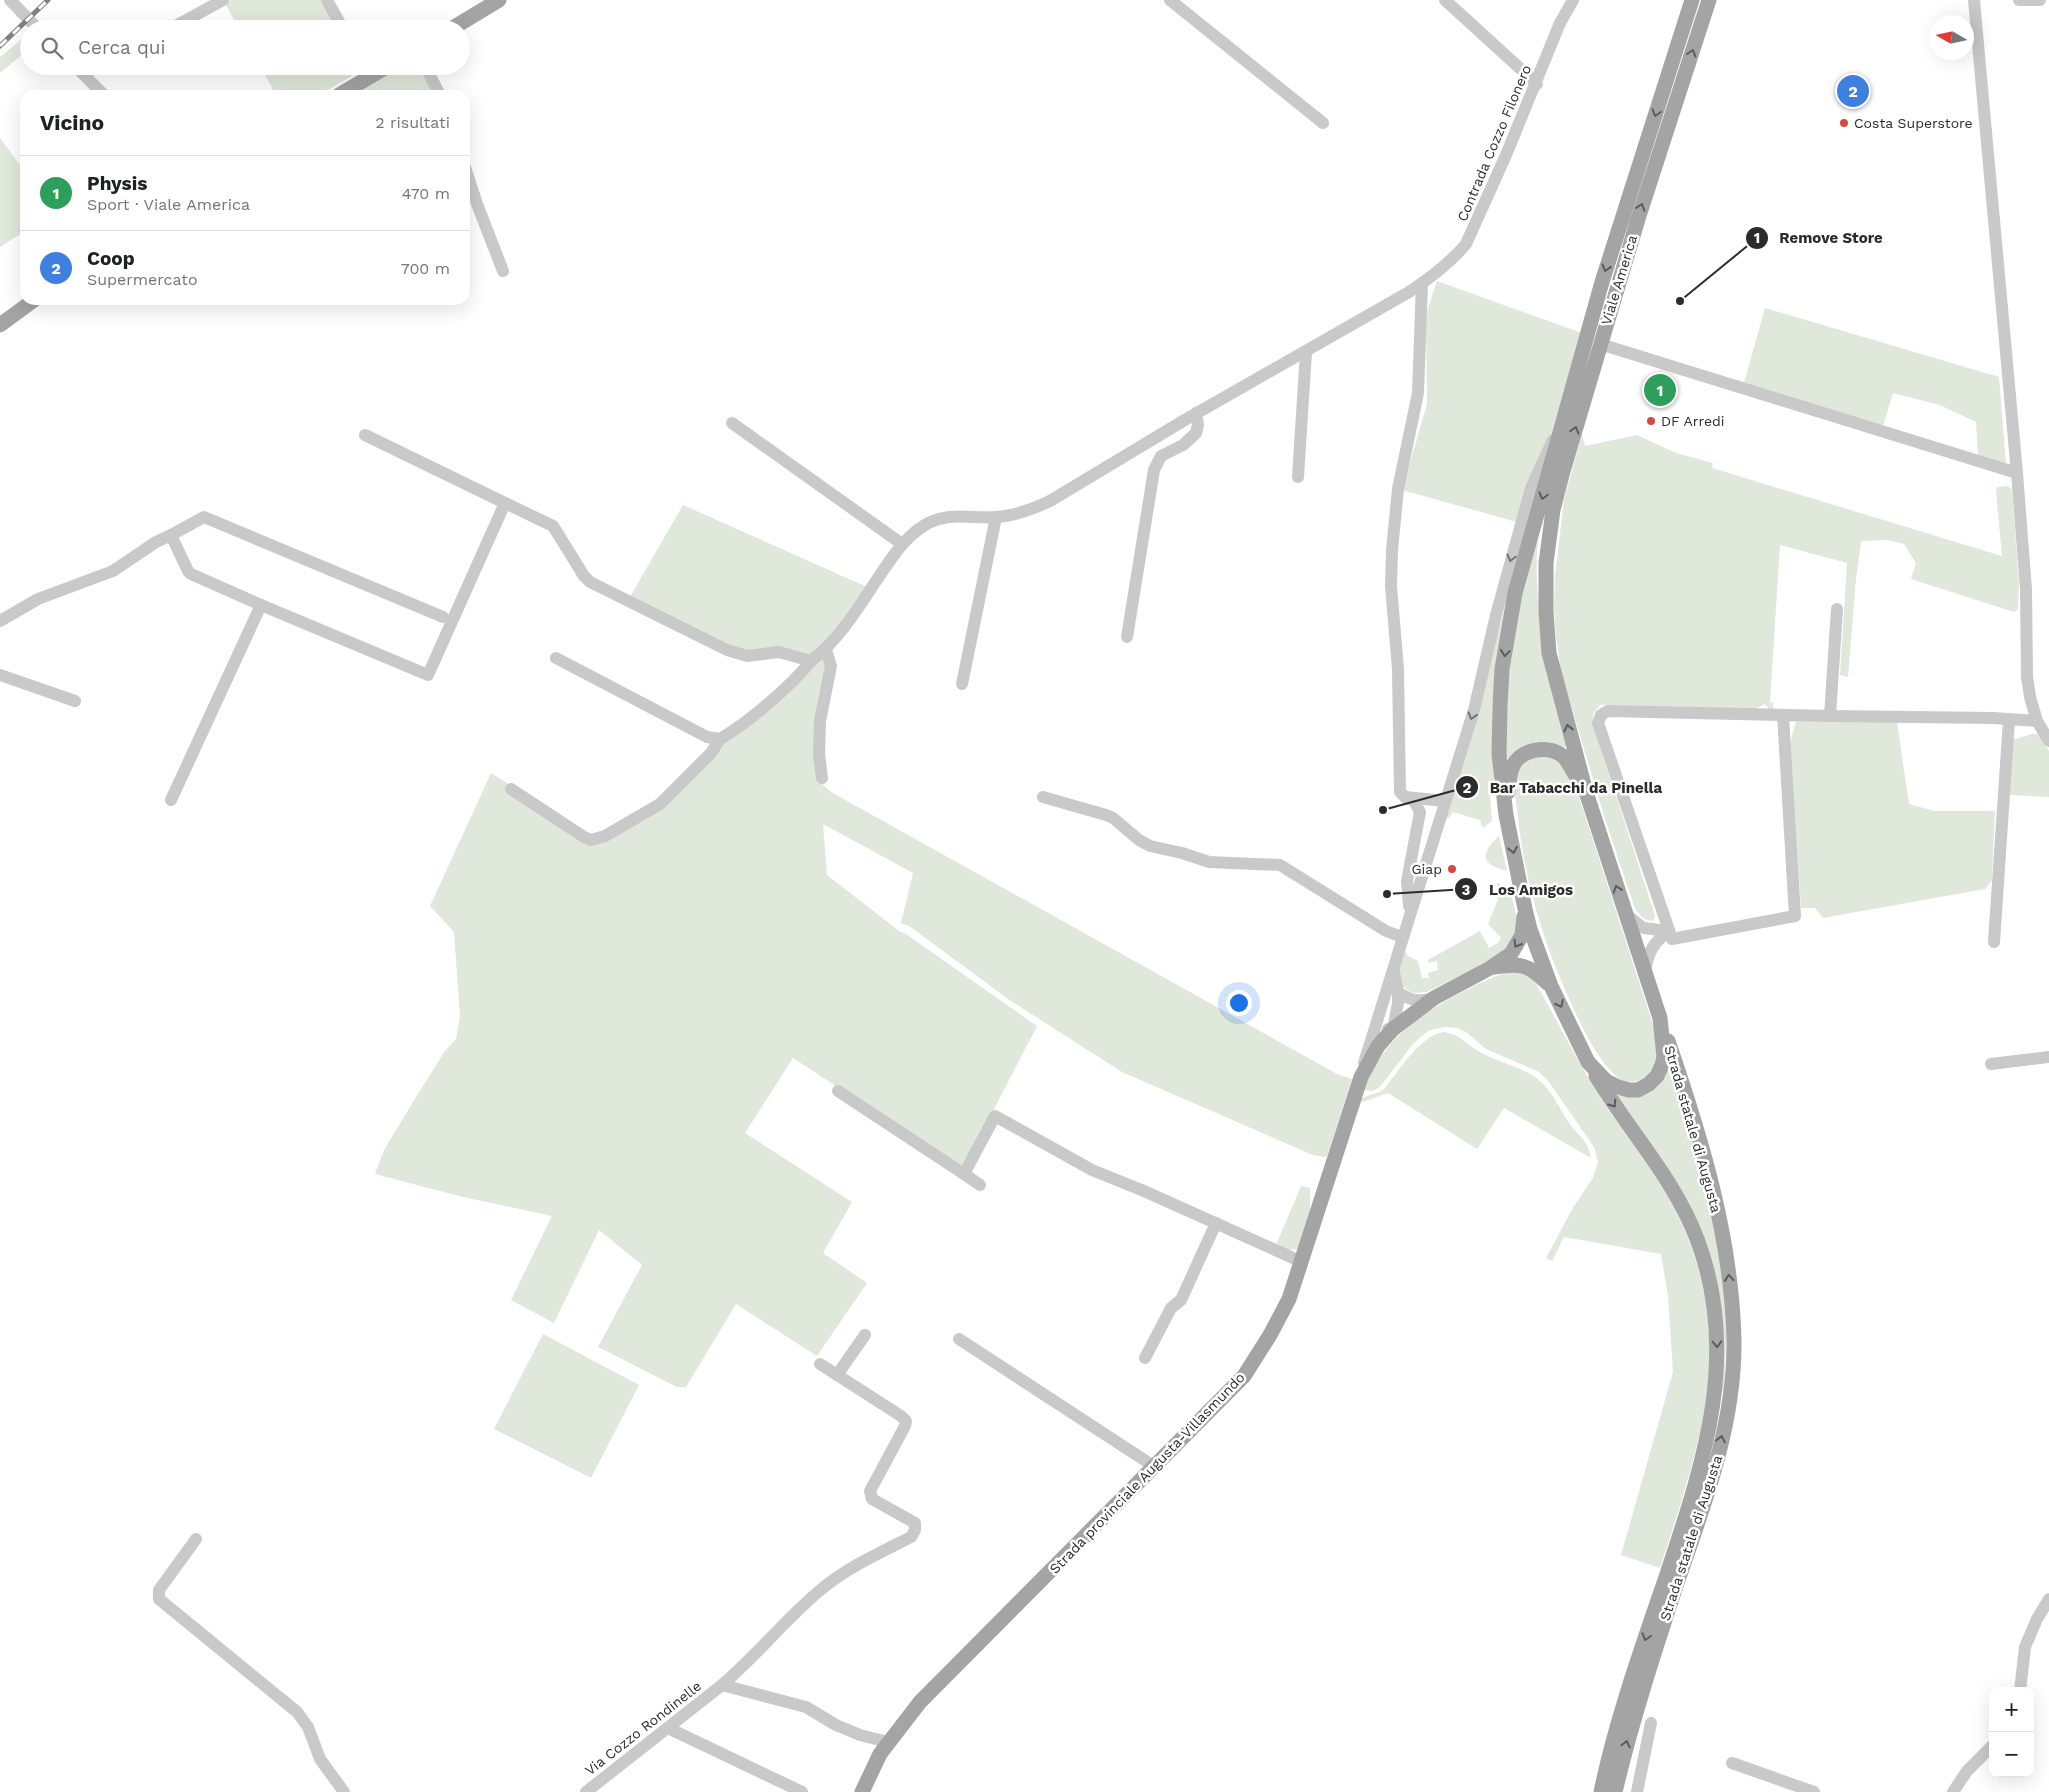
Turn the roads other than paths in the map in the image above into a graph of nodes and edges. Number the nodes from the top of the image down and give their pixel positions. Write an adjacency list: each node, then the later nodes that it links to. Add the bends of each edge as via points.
1 (10, 0): 13 (street)
2 (223, 0): 14 (street)
3 (327, 0): 15 (street)
4 (499, 0): 16 (main road)
5 (1170, 0): 24 (street)
6 (1445, 0): 20 (street)
7 (1573, 0): 20 (street, Contrada Cozzo Filonero, via 1560,23)
8 (1692, 0): 33 (main road, Viale America, one-way to 33, via 1602,282)
9 (1709, 0): 30 (main road, Viale America, one-way to 9)
10 (1974, 0): 36 (street)
11 (2019, 0): 12 (street)
12 (2040, 0)
13 (29, 20)
14 (186, 20)
15 (338, 20)
16 (466, 20)
17 (85, 75): 21 (street)
18 (362, 75): 22 (main road)
19 (430, 75): 23 (street)
20 (1536, 84): 27 (street, Contrada Cozzo Filonero, via 1466,244)
21 (99, 90)
22 (345, 90)
23 (437, 90)
24 (1323, 123)
25 (470, 184): 26 (street)
26 (502, 271)
27 (1422, 283): 31 (street, Contrada Cozzo Filonero); 62 (street, via 1418,393 1398,489 1391,578 1398,669 1400,792)
28 (27, 305): 29 (main road)
29 (0, 325)
30 (1600, 344): 36 (street); 61 (main road, Viale America, one-way to 30, via 1549,653 1546,563 1553,510)
31 (1306, 352): 32 (street, Contrada Cozzo Filonero); 37 (street)
32 (1196, 413): 39 (street, Contrada Cozzo Filonero, via 1050,501 1029,511); 46 (street, via 1196,433 1183,445 1161,456 1154,470)
33 (1565, 415): 65 (street, one-way to 65, via 1531,488 1496,614 1474,710); 66 (main road, Viale America, one-way to 66, via 1515,593 1502,669 1500,754)
34 (732, 423): 41 (street)
35 (364, 435): 38 (street)
36 (2017, 473): 56 (street, via 2026,588 2027,676)
37 (1298, 477)
38 (505, 503): 42 (street, via 428,675); 49 (street, via 552,526 590,582 727,650 748,656 779,652)
39 (996, 517): 41 (street, Contrada Cozzo Filonero, via 949,516 924,526); 51 (street)
40 (171, 535): 42 (street, via 191,574); 44 (street, via 204,517); 45 (street, via 113,571 38,599)
41 (902, 544): 47 (street, Contrada Cozzo Filonero)
42 (261, 606): 64 (street)
43 (1837, 609): 54 (street)
44 (443, 617)
45 (0, 621)
46 (1127, 637)
47 (826, 650): 49 (street, Contrada Cozzo Filonero); 59 (street, via 832,666 820,721)
48 (556, 658): 57 (street, via 707,737)
49 (811, 661): 57 (street, Contrada Cozzo Filonero, via 804,671 749,719)
50 (0, 675): 52 (street)
51 (962, 684)
52 (75, 701)
53 (1783, 715): 54 (street); 70 (street, via 1794,916 1672,939); 70 (street, via 1608,711 1601,715 1598,723)
54 (1830, 716): 55 (street)
55 (2009, 720): 56 (street); 72 (street)
56 (2037, 721): 58 (street)
57 (720, 739): 60 (street, Contrada Cozzo Filonero, via 668,798 596,839 584,837)
58 (2049, 741)
59 (822, 778)
60 (511, 789)
61 (1586, 792): 66 (main road, via 1564,757 1554,751 1533,750 1524,754 1512,767); 69 (main road, one-way to 61)
62 (1405, 796): 65 (street); 68 (street, via 1414,801 1420,812 1408,881)
63 (1043, 797): 71 (street, via 1113,818 1150,846 1209,862 1280,865 1386,931)
64 (171, 800)
65 (1445, 801): 68 (street)
66 (1506, 815): 67 (main road, one-way to 67)
67 (1525, 910): 74 (main road, Strada provinciale Augusta-Villasmundo, one-way to 74, via 1522,935 1516,947); 76 (main road)
68 (1410, 913): 71 (street)
69 (1626, 913): 70 (street, via 1643,928); 75 (main road)
70 (1669, 931): 75 (street, via 1648,954)
71 (1402, 937): 73 (street)
72 (1994, 942)
73 (1394, 967): 77 (street); 80 (street)
74 (1490, 968): 76 (main road, via 1525,965); 78 (main road, Strada provinciale Augusta-Villasmundo)
75 (1645, 972): 79 (main road)
76 (1551, 986): 83 (main road, one-way to 83)
77 (1398, 992): 78 (street, via 1414,1000); 81 (street)
78 (1434, 998): 81 (main road, Strada provinciale Augusta-Villasmundo)
79 (1660, 1018): 83 (main road, via 1664,1057 1657,1076 1649,1084 1638,1090 1618,1087 1606,1081); 111 (main road, Strada statale di Augusta, one-way to 79, via 1647,1674 1709,1490 1727,1410 1734,1342 1728,1260 1714,1193)
80 (1376, 1022): 81 (street, via 1382,1029); 85 (street)
81 (1393, 1029): 85 (main road, Strada provinciale Augusta-Villasmundo, via 1378,1046)
82 (2049, 1057): 84 (street)
83 (1588, 1062): 110 (main road, Strada statale di Augusta, one-way to 110, via 1664,1175 1691,1224 1715,1305 1718,1358 1715,1397 1696,1487 1626,1698)
84 (1991, 1064)
85 (1361, 1077): 90 (main road, Strada provinciale Augusta-Villasmundo)
86 (838, 1091): 87 (street)
87 (964, 1174): 88 (street); 89 (street, via 995,1116 1092,1170)
88 (980, 1185)
89 (1216, 1223): 90 (street); 93 (street, via 1181,1300 1170,1308)
90 (1302, 1262): 96 (main road, Strada provinciale Augusta-Villasmundo, via 1285,1306 1244,1376)
91 (865, 1335): 95 (street)
92 (958, 1340): 96 (street)
93 (1145, 1358)
94 (820, 1364): 95 (street)
95 (837, 1375): 99 (street, via 906,1420 870,1491 872,1499 916,1523 915,1530 911,1537 851,1568 820,1590)
96 (1155, 1467): 103 (main road, Strada provinciale Augusta-Villasmundo, via 920,1702)
97 (196, 1539): 106 (street, via 159,1590 159,1599 297,1712 308,1727 320,1760)
98 (2049, 1599): 100 (street, via 2036,1618 2025,1647)
99 (722, 1685): 102 (street, Via Cozzo Rondinelle); 103 (street, Via Cozzo Rondinelle, via 806,1707 836,1725)
100 (2020, 1687)
101 (1651, 1723): 112 (street)
102 (668, 1728): 107 (street, Via Cozzo Rondinelle); 108 (street)
103 (888, 1742): 109 (main road, Strada provinciale Augusta-Villasmundo)
104 (1989, 1749): 114 (street, via 1966,1771)
105 (1732, 1763): 113 (street)
106 (344, 1792)
107 (586, 1792)
108 (802, 1792)
109 (862, 1792)
110 (1601, 1792)
111 (1615, 1792)
112 (1637, 1792)
113 (1814, 1792)
114 (1953, 1792)

